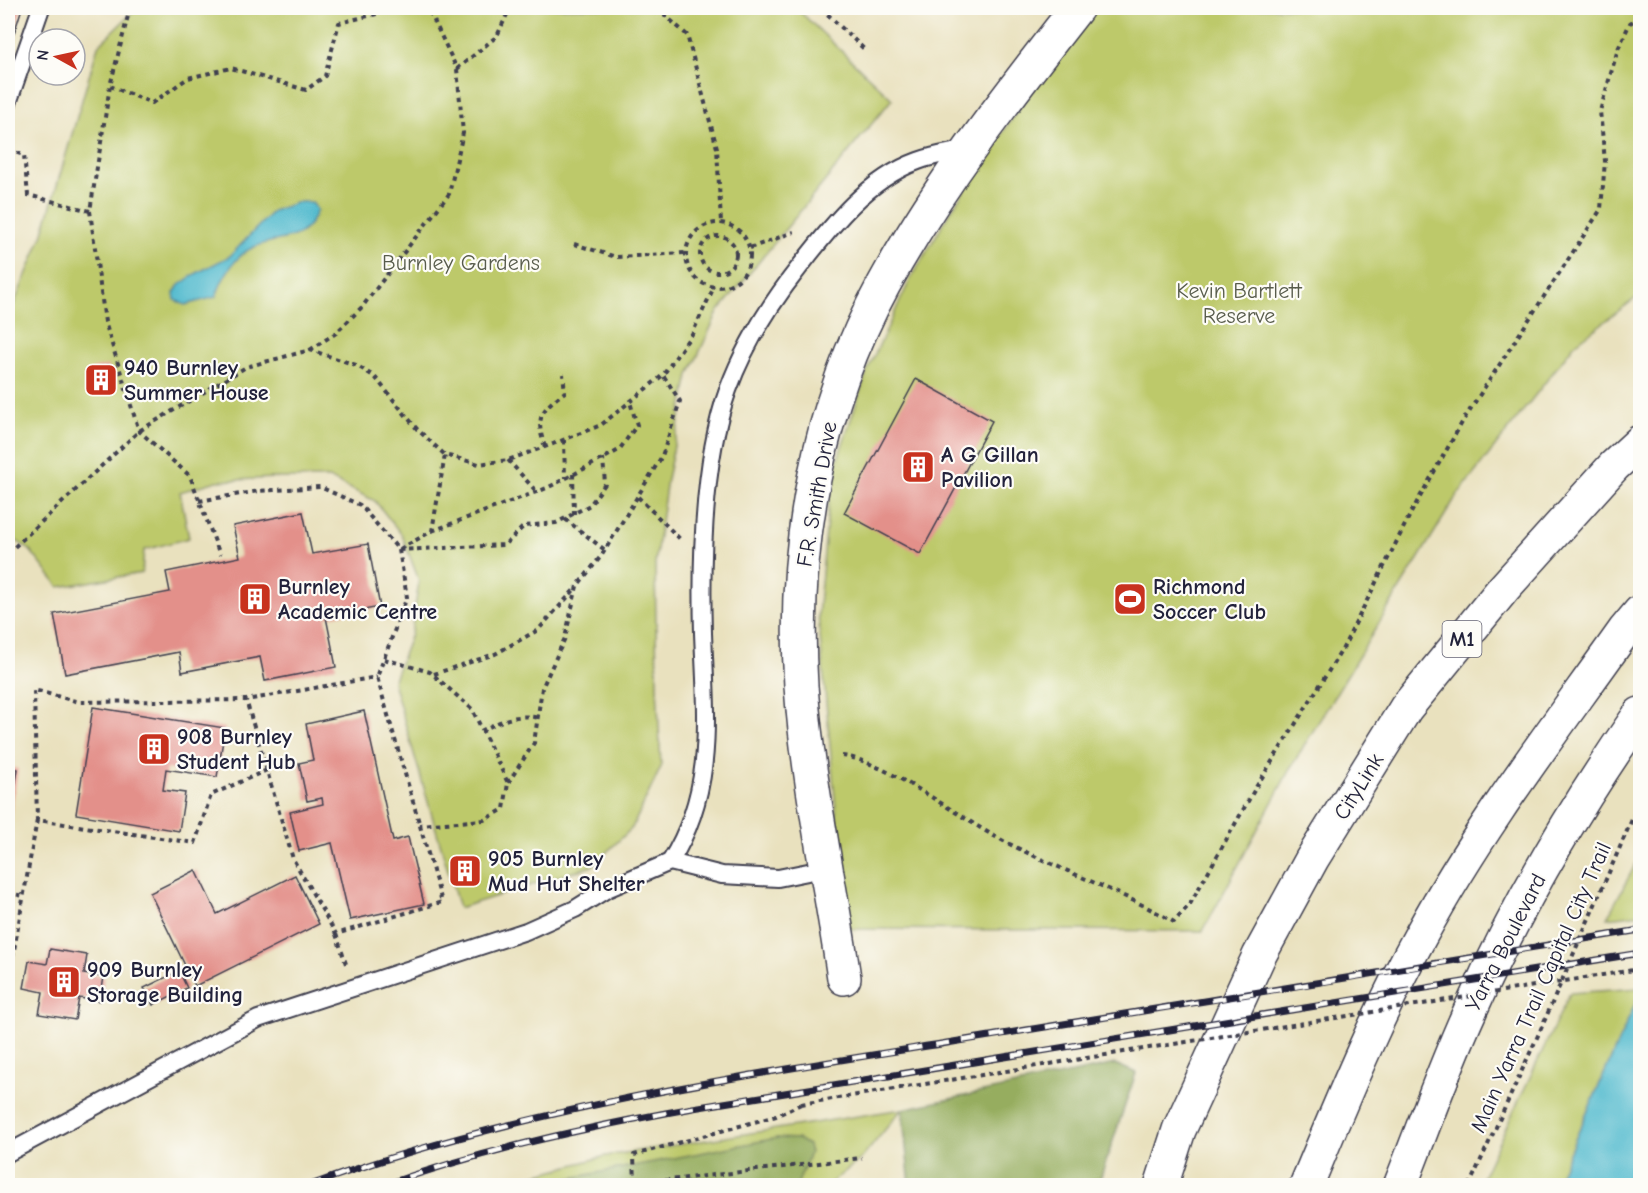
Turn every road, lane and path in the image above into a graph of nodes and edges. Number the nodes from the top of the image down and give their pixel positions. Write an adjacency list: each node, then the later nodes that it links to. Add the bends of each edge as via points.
1 (41, 8): 13 (lane)
2 (130, 8): 12 (path)
3 (402, 8): 12 (path, via 339,22 325,76 306,90 231,68 188,78 152,103)
4 (428, 8): 11 (path)
5 (510, 8): 11 (path, via 497,36)
6 (657, 8): 17 (path, via 687,34 717,148)
7 (821, 8): 10 (path)
8 (1077, 8): 14 (main road, F.R. Smith Drive)
9 (1641, 17): 55 (path, via 1630,23 1618,49 1600,111 1605,160 1601,209 1464,419 1343,648 1256,787 1190,904 1174,922 998,838 856,757)
10 (866, 50)
11 (457, 69): 22 (path, via 463,133 449,194 362,307 336,333)
12 (110, 86): 16 (path)
13 (8, 103)
14 (970, 149): 45 (lane, via 918,161 871,190 838,217 769,306 727,391 715,442); 55 (main road, F.R. Smith Drive, via 883,286 840,384 822,438 806,529 799,617)
15 (8, 150): 16 (path, via 24,155 28,195)
16 (90, 211): 26 (path, via 105,322)
17 (721, 223): 20 (path, via 711,223 693,234); 21 (path, via 746,238 750,258 734,283)
18 (708, 238): 18 (path, via 700,253 703,263 717,272 728,268 735,260 733,244 724,237)
19 (574, 244): 20 (path, via 616,257)
20 (686, 253): 21 (path, via 697,279)
21 (714, 287): 24 (path, via 692,334)
22 (310, 350): 26 (path, via 246,367); 30 (path, via 375,377 417,429)
23 (563, 374): 29 (path, via 565,392 546,406 538,427)
24 (663, 375): 25 (path); 36 (path, via 680,401 663,456)
25 (630, 402): 27 (path, via 601,425); 31 (path, via 637,425 619,450)
26 (139, 431): 37 (path, via 190,476); 43 (path)
27 (564, 440): 29 (path); 34 (path)
28 (1641, 442): 72 (main road, CityLink / M1, via 1614,466 1504,588 1406,708 1312,859 1259,956 1179,1130)
29 (545, 447): 32 (path)
30 (445, 455): 32 (path, via 479,464); 40 (path)
31 (603, 458): 33 (path); 38 (path, via 605,484 590,506)
32 (508, 460): 35 (path)
33 (573, 474): 34 (path); 38 (path)
34 (565, 478): 35 (path)
35 (536, 491): 40 (path)
36 (638, 497): 42 (path); 45 (path)
37 (199, 501): 41 (path, via 259,491 320,488 360,505); 44 (path)
38 (573, 514): 39 (path)
39 (565, 519): 41 (path, via 524,526 505,545); 42 (path)
40 (432, 531): 41 (path)
41 (399, 550): 48 (path, via 407,597)
42 (605, 550): 46 (path)
43 (8, 553)
44 (220, 555)
45 (703, 561): 61 (lane, via 704,777 685,838)
46 (577, 586): 49 (path, via 538,630 495,654); 53 (path, via 565,638 542,688)
47 (1641, 612): 73 (main road, via 1504,799 1422,933 1349,1082)
48 (384, 659): 49 (path); 50 (path)
49 (433, 675): 54 (path, via 472,709)
50 (377, 677): 51 (path); 60 (path)
51 (246, 700): 56 (path); 59 (path, via 79,702 34,690)
52 (1641, 714): 74 (main road, Yarra Boulevard, via 1602,768 1544,865 1470,1011)
53 (539, 718): 54 (path, via 524,715); 57 (path, via 534,743)
54 (481, 731): 57 (path)
55 (810, 752): 62 (main road, F.R. Smith Drive)
56 (267, 770): 59 (path, via 210,795 195,843); 65 (path, via 293,859)
57 (508, 783): 60 (path, via 504,808 484,820)
58 (1641, 801): 75 (path, Main Yarra Trail Capital City Trail)
59 (37, 820): 64 (path)
60 (420, 825): 65 (path, via 442,902)
61 (670, 862): 62 (lane, via 722,876 778,878); 69 (lane, via 526,931)
62 (828, 868): 67 (main road, F.R. Smith Drive)
63 (8, 893): 64 (path)
64 (24, 896): 68 (path)
65 (336, 933): 69 (path)
66 (1641, 969): 71 (path, bridge, via 801,1104 776,1116 634,1155 635,1184)
67 (844, 978)
68 (8, 984)
69 (353, 987): 70 (lane, via 258,1019)
70 (8, 1153)
71 (862, 1158)
72 (1161, 1185)
73 (1306, 1185)
74 (1400, 1185)
75 (1469, 1185)

